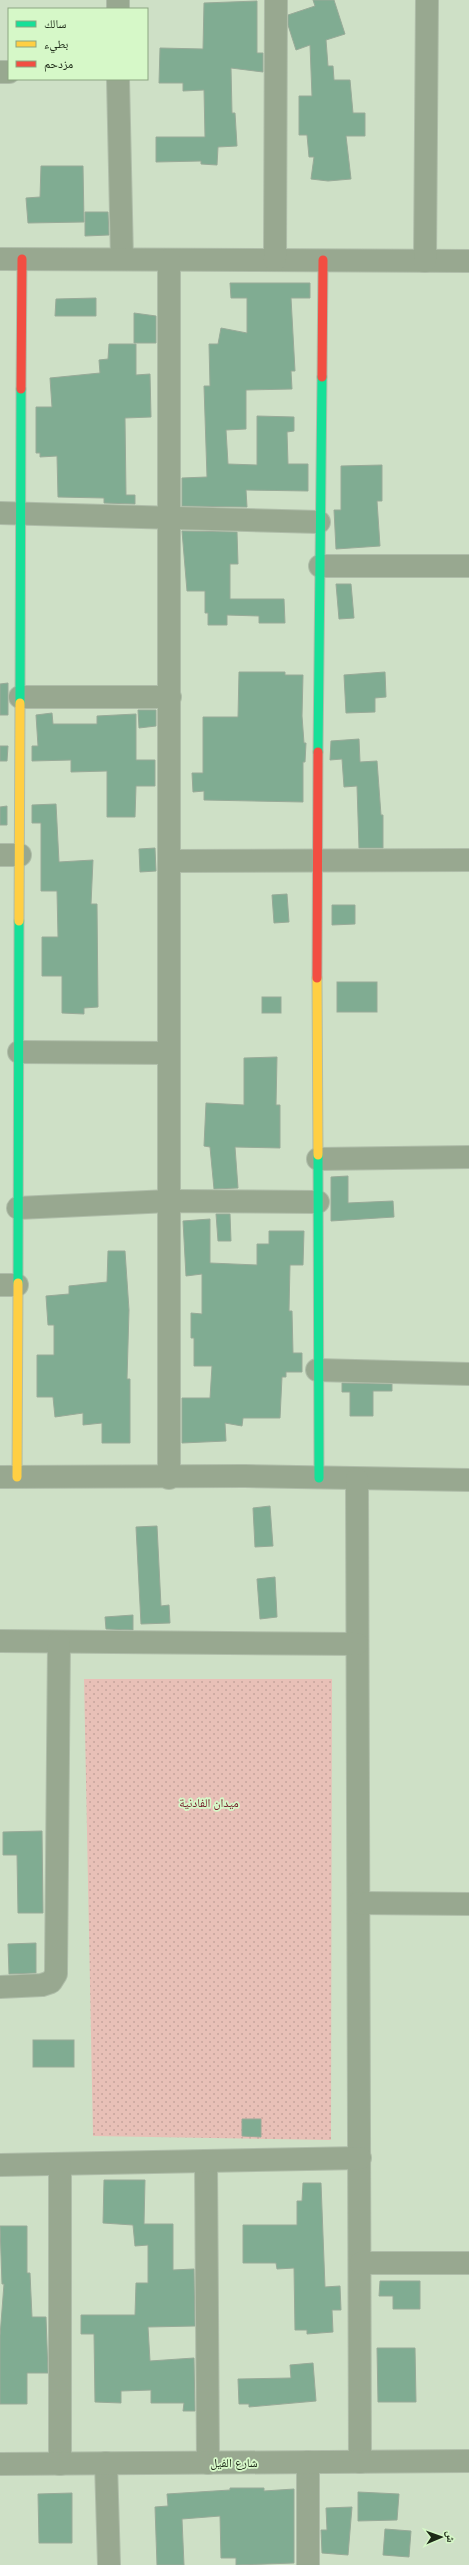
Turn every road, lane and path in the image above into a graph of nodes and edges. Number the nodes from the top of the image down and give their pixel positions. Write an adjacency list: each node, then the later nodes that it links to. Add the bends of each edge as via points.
1 (276, 0): 8 (street)
2 (426, 0): 10 (street)
3 (118, 80): 6 (street)
4 (0, 259): 5 (street)
5 (22, 259): 6 (street); 12 (street)
6 (122, 259): 7 (street)
7 (169, 260): 8 (street); 13 (street)
8 (275, 260): 9 (street)
9 (323, 260): 10 (street); 14 (street)
10 (425, 261): 11 (street)
11 (469, 261)
12 (11, 513): 13 (street); 17 (street)
13 (171, 520): 14 (street); 18 (street)
14 (319, 522): 15 (street)
15 (320, 566): 16 (street); 20 (street)
16 (469, 566)
17 (20, 697): 18 (street); 19 (street)
18 (170, 697): 22 (street)
19 (10, 855): 23 (street)
20 (317, 860): 21 (street); 22 (street); 26 (street)
21 (469, 860)
22 (169, 861): 24 (street)
23 (19, 1052): 24 (street); 29 (street)
24 (169, 1052): 27 (street)
25 (469, 1157): 26 (street)
26 (318, 1159): 28 (street)
27 (169, 1201): 28 (street); 29 (street); 34 (street)
28 (318, 1202): 31 (street)
29 (18, 1208): 30 (street)
30 (8, 1285): 33 (street)
31 (317, 1370): 32 (street); 35 (street)
32 (469, 1374)
33 (8, 1477): 34 (street)
34 (169, 1478): 35 (street)
35 (319, 1478): 36 (street)
36 (357, 1479): 37 (street); 40 (street)
37 (469, 1480)
38 (0, 1641): 39 (street)
39 (59, 1642): 40 (street); 43 (street, via 56,1974 51,1982 42,1985)
40 (357, 1644): 41 (street)
41 (359, 1903): 42 (street); 44 (street)
42 (469, 1904)
43 (0, 1987)
44 (360, 2158): 45 (street); 48 (street)
45 (206, 2161): 47 (street); 51 (street)
46 (0, 2165): 47 (street)
47 (60, 2165): 56 (street)
48 (361, 2263): 49 (street); 53 (street)
49 (469, 2263)
50 (469, 2461): 53 (street, شارع الفيل)
51 (208, 2462): 52 (street, شارع الفيل); 54 (street, شارع الفيل)
52 (308, 2462): 53 (street, شارع الفيل); 58 (street)
53 (360, 2462)
54 (106, 2463): 56 (street, شارع الفيل); 57 (street)
55 (0, 2464): 56 (street, شارع الفيل)
56 (60, 2464)
57 (109, 2565)
58 (308, 2565)

